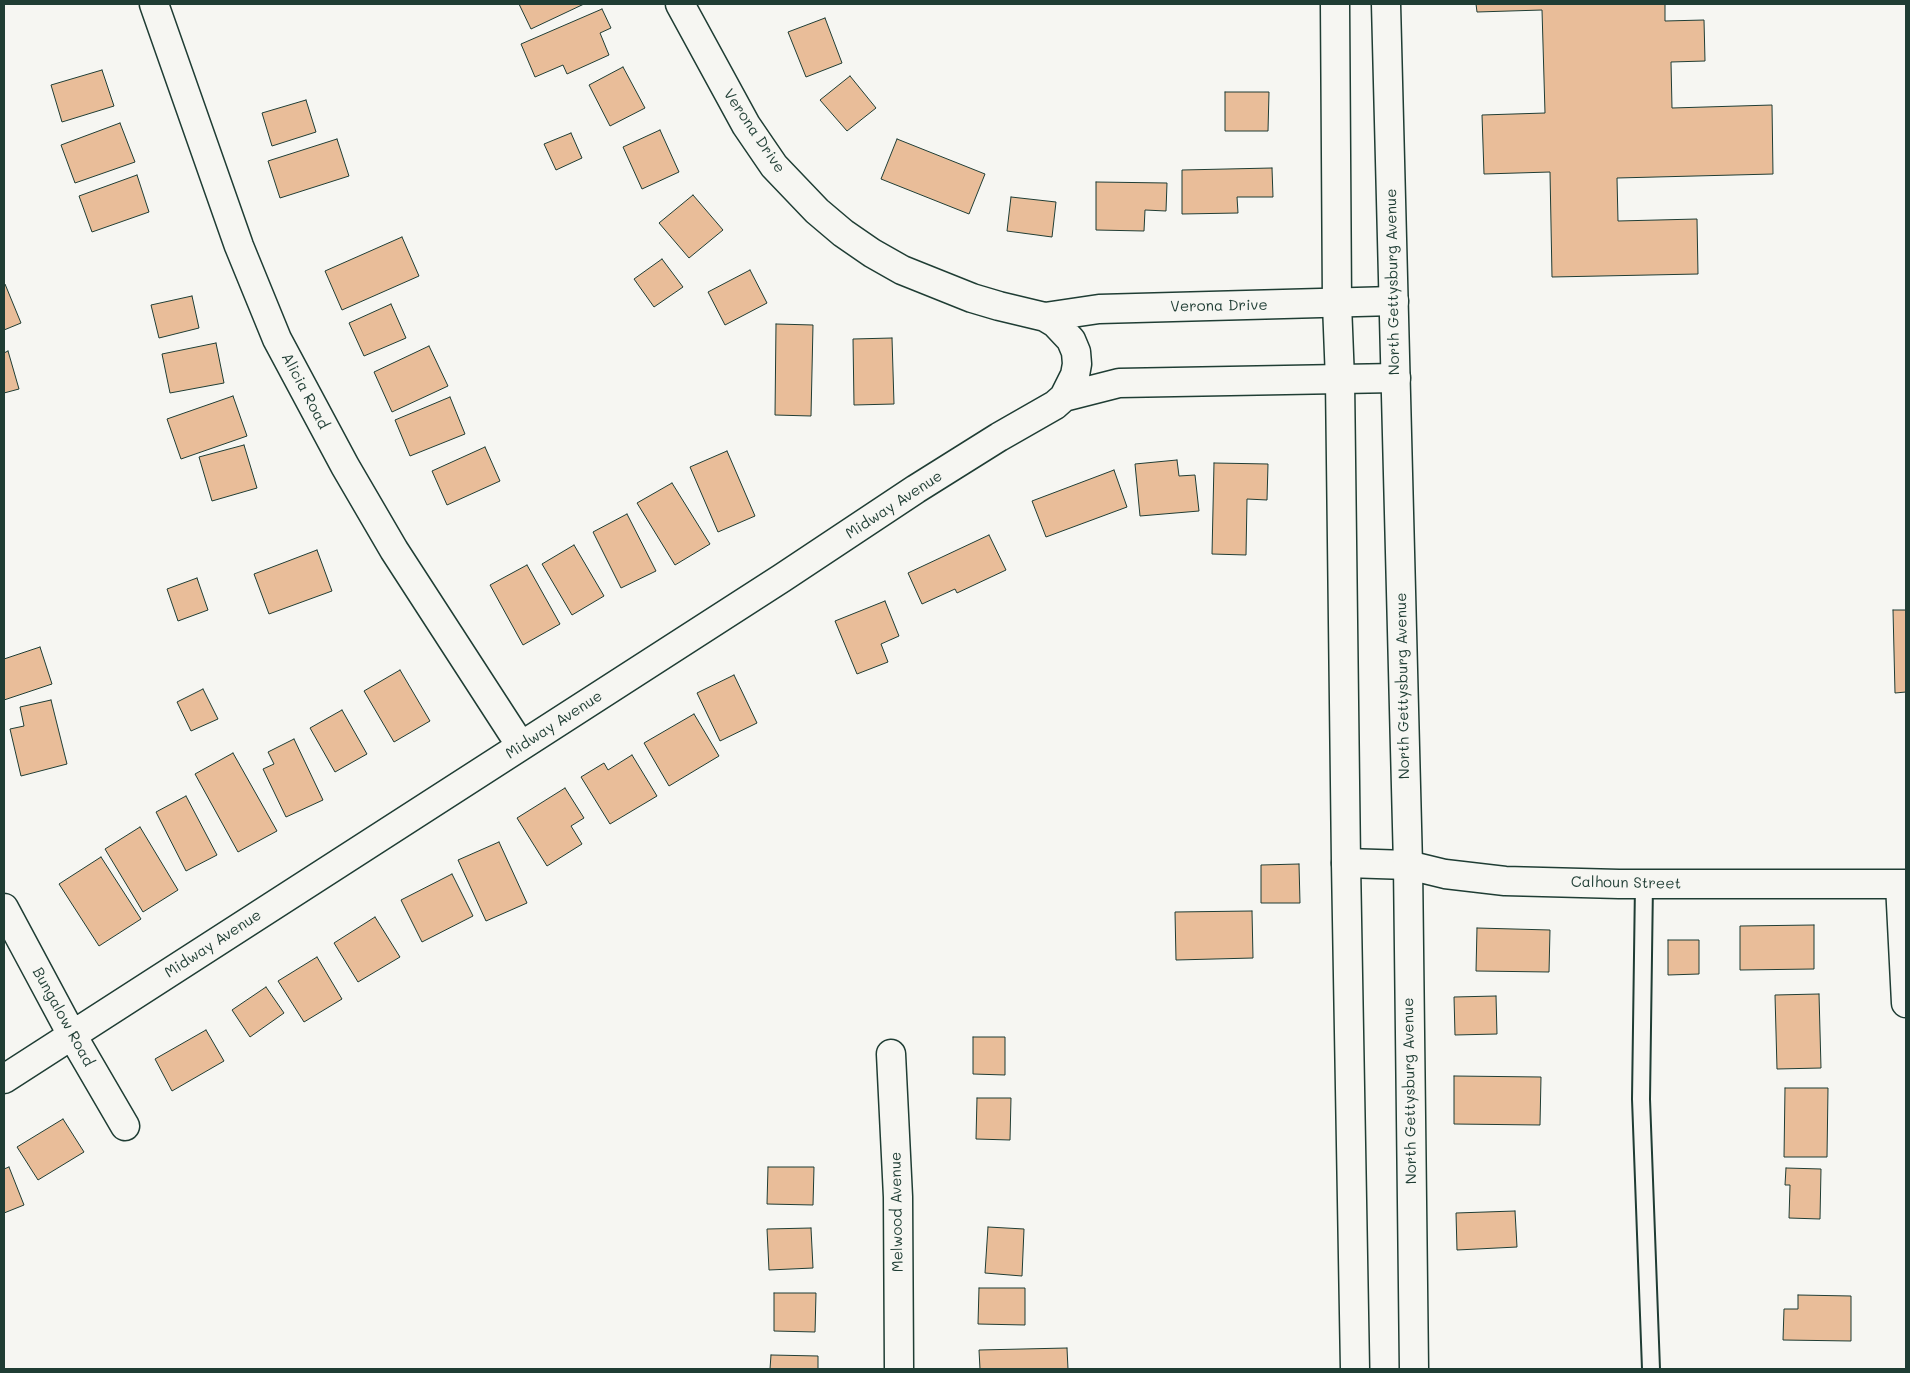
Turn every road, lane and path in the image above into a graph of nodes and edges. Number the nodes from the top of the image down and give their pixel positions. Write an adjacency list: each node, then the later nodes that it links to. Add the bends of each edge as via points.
1 (154, 4): 12 (street, Alicia Road, via 239,246 277,339 394,550)
2 (680, 4): 7 (street, Verona Drive, via 752,133 774,166 817,211 865,248 902,270 972,298)
3 (1334, 4): 6 (street)
4 (1386, 4): 5 (street, North Gettysburg Avenue)
5 (1394, 301): 6 (street, Verona Drive); 9 (street, North Gettysburg Avenue)
6 (1337, 304): 7 (street, Verona Drive, via 1099,309); 10 (street)
7 (1045, 317): 8 (street, Verona Drive, via 1064,331)
8 (1076, 352): 11 (street, Midway Avenue, via 1075,375)
9 (1396, 378): 10 (street); 14 (street, North Gettysburg Avenue)
10 (1340, 380): 11 (street, via 1119,383); 13 (street)
11 (1064, 397): 12 (street, Midway Avenue, via 916,489)
12 (521, 746): 19 (street, Midway Avenue)
13 (1346, 862): 14 (street, Calhoun Street); 24 (street)
14 (1408, 865): 15 (street, Calhoun Street, via 1445,874 1505,881); 25 (street, North Gettysburg Avenue)
15 (1644, 884): 16 (street, Calhoun Street); 26 (lane, via 1641,1099)
16 (1903, 884): 18 (street)
17 (4, 908): 19 (street, Bungalow Road)
18 (1906, 1003)
19 (72, 1035): 21 (street, Midway Avenue); 22 (street, Bungalow Road)
20 (891, 1054): 23 (street, Melwood Avenue, via 898,1197)
21 (4, 1079)
22 (125, 1126)
23 (899, 1369)
24 (1355, 1369)
25 (1414, 1369)
26 (1651, 1369)

